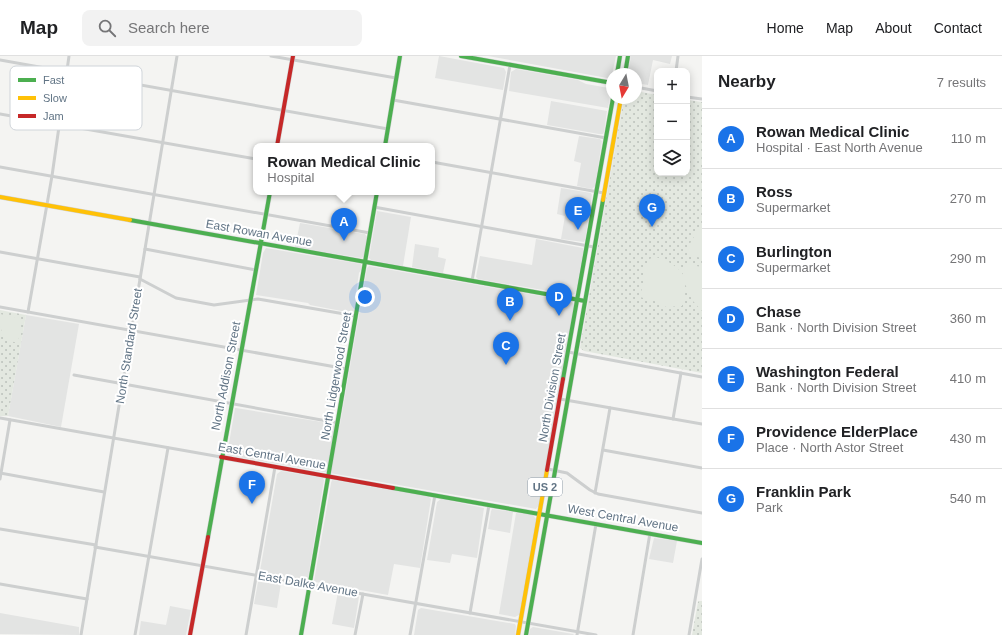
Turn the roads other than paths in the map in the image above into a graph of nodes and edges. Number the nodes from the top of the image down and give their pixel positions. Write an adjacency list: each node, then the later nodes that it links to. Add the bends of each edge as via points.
1 (69, 56): 13 (street)
2 (177, 56): 22 (street, North Standard Street)
3 (271, 56): 9 (street)
4 (400, 56): 17 (street)
5 (461, 56): 11 (street)
6 (620, 56): 14 (street)
7 (628, 56): 15 (street)
8 (678, 56): 16 (street)
9 (292, 58): 17 (street); 28 (street)
10 (0, 60): 12 (street)
11 (510, 65): 18 (street); 31 (street)
12 (33, 66)
13 (67, 66)
14 (618, 68)
15 (626, 68)
16 (676, 68)
17 (396, 78): 25 (street)
18 (606, 82)
19 (142, 86): 22 (street)
20 (642, 88): 21 (street)
21 (654, 90)
22 (172, 91): 28 (street); 36 (street, North Standard Street)
23 (690, 97): 24 (street)
24 (702, 99)
25 (392, 100): 31 (street); 32 (street)
26 (612, 104): 35 (street, North Division Street / US 2)
27 (620, 104): 45 (street, North Division Street / US 2)
28 (283, 111): 32 (street); 37 (street)
29 (0, 114): 30 (street)
30 (10, 116)
31 (500, 119): 35 (street); 42 (street)
32 (388, 129): 38 (street)
33 (58, 130): 43 (street)
34 (94, 130): 36 (street)
35 (606, 138): 44 (street, North Division Street / US 2)
36 (163, 142): 39 (street); 46 (street, North Standard Street)
37 (278, 143)
38 (386, 143)
39 (253, 158)
40 (435, 163): 42 (street)
41 (0, 167): 43 (street)
42 (491, 173): 44 (street); 54 (street)
43 (52, 176): 46 (street); 50 (street)
44 (597, 192): 45 (street); 57 (street, North Division Street / US 2)
45 (604, 193): 58 (street, North Division Street / US 2)
46 (154, 194): 52 (street); 53 (street, North Standard Street)
47 (269, 195): 52 (street, North Addison Street)
48 (376, 195): 51 (street, North Lidgerwood Street)
49 (0, 197): 50 (street, East Rowan Avenue)
50 (46, 206): 53 (street, East Rowan Avenue); 61 (street)
51 (374, 208): 54 (street); 55 (street, North Lidgerwood Street)
52 (266, 214): 55 (street); 56 (street, North Addison Street)
53 (150, 224): 56 (street, East Rowan Avenue); 59 (street, North Standard Street)
54 (482, 227): 57 (street); 65 (street)
55 (370, 232): 62 (street, North Lidgerwood Street)
56 (261, 244): 62 (street, East Rowan Avenue); 63 (street, North Addison Street)
57 (587, 246): 58 (street); 67 (street, North Division Street / US 2)
58 (594, 247): 68 (street, North Division Street / US 2)
59 (145, 249): 63 (street); 64 (street, North Standard Street)
60 (0, 252): 61 (street)
61 (37, 259): 64 (street); 70 (street)
62 (365, 262): 65 (street, East Rowan Avenue); 71 (street, North Lidgerwood Street)
63 (256, 270): 66 (street, North Addison Street)
64 (140, 278): 66 (street, via 176,298 214,305); 72 (street, North Standard Street)
65 (472, 281): 67 (street, East Rowan Avenue)
66 (250, 299): 71 (street); 73 (street, North Addison Street)
67 (578, 300): 68 (street, East Rowan Avenue); 74 (street, North Division Street / US 2)
68 (585, 301): 75 (street, North Division Street / US 2)
69 (0, 307): 70 (street)
70 (28, 312): 72 (street)
71 (356, 316): 76 (street, North Lidgerwood Street)
72 (132, 330): 73 (street); 80 (street, North Standard Street)
73 (241, 351): 76 (street); 83 (street, North Addison Street)
74 (568, 352): 75 (street); 81 (street, North Division Street / US 2)
75 (576, 353): 77 (street); 82 (street, North Division Street / US 2)
76 (347, 369): 88 (street, North Lidgerwood Street)
77 (681, 373): 79 (street); 86 (street)
78 (74, 375): 80 (street)
79 (702, 377)
80 (123, 384): 83 (street); 90 (street, North Standard Street)
81 (560, 399): 82 (street); 96 (street, North Division Street / US 2)
82 (568, 401): 84 (street); 97 (street, North Division Street / US 2)
83 (231, 404): 88 (street); 93 (street, North Addison Street)
84 (610, 408): 86 (street); 92 (street)
85 (0, 418): 87 (street, East Central Avenue)
86 (673, 419): 89 (street)
87 (10, 420): 90 (street, East Central Avenue); 98 (street)
88 (338, 423): 99 (street, North Lidgerwood Street)
89 (702, 424)
90 (113, 439): 91 (street, East Central Avenue); 101 (street, North Standard Street)
91 (168, 448): 93 (street, East Central Avenue); 113 (street)
92 (603, 450): 95 (street); 102 (street)
93 (221, 458): 94 (street, East Central Avenue); 115 (street, North Addison Street)
94 (275, 467): 99 (street, East Central Avenue); 116 (street)
95 (702, 468)
96 (548, 469): 97 (street); 106 (street, North Division Street / US 2)
97 (556, 470): 102 (street, via 571,475); 107 (street, North Division Street / US 2)
98 (0, 473): 100 (street); 101 (street)
99 (328, 476): 103 (street, East Central Avenue); 118 (street, North Lidgerwood Street)
100 (0, 479)
101 (104, 492): 112 (street, North Standard Street)
102 (595, 493): 105 (street)
103 (435, 495): 104 (street, East Central Avenue); 121 (street)
104 (489, 505): 106 (street, East Central Avenue); 122 (street)
105 (702, 513)
106 (540, 514): 107 (street, West Central Avenue); 123 (street, North Division Street / US 2)
107 (548, 515): 108 (street, West Central Avenue); 124 (street, North Division Street / US 2)
108 (596, 524): 110 (street, West Central Avenue); 125 (street)
109 (0, 528): 112 (street, East Dalke Avenue)
110 (650, 534): 111 (street, West Central Avenue); 136 (street)
111 (702, 543)
112 (96, 546): 113 (street, East Dalke Avenue); 120 (street, North Standard Street)
113 (148, 556): 115 (street, East Dalke Avenue); 127 (street)
114 (702, 559): 137 (street)
115 (202, 566): 116 (street, East Dalke Avenue); 128 (street, North Addison Street)
116 (256, 575): 118 (street, East Dalke Avenue); 129 (street)
117 (0, 584): 120 (street)
118 (309, 585): 119 (street, East Dalke Avenue); 130 (street, North Lidgerwood Street)
119 (363, 594): 121 (street, East Dalke Avenue); 131 (street)
120 (87, 599): 126 (street, North Standard Street)
121 (416, 603): 122 (street, East Dalke Avenue); 132 (street)
122 (470, 613): 123 (street, East Dalke Avenue)
123 (520, 622): 124 (street, East Dalke Avenue); 133 (street, North Division Street / US 2)
124 (528, 623): 125 (street, East Dalke Avenue); 134 (street, North Division Street / US 2)
125 (577, 633): 135 (street, East Dalke Avenue)
126 (81, 635)
127 (135, 635)
128 (190, 635)
129 (246, 635)
130 (301, 635)
131 (355, 635)
132 (410, 635)
133 (518, 635)
134 (526, 635)
135 (596, 635)
136 (633, 635)
137 (689, 635)

